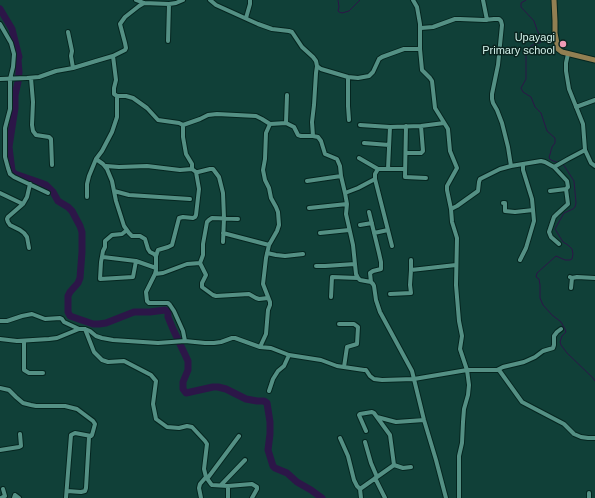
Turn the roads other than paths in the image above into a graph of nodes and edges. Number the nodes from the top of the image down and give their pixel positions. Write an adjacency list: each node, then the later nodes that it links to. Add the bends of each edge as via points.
1 (136, 0): 8 (street)
2 (183, 0): 9 (street)
3 (210, 0): 10 (street)
4 (250, 0): 10 (street)
5 (413, 0): 13 (street, via 417,7)
6 (483, 0): 11 (street)
7 (554, 0): 17 (main road, via 558,49)
8 (144, 3): 9 (street); 18 (street, via 120,23 126,48)
9 (168, 4): 15 (street)
10 (246, 18): 20 (street, via 272,29 292,32)
11 (487, 20): 13 (street, via 455,19 433,27); 49 (street, via 499,19 502,26 492,98 502,123)
12 (0, 24): 25 (street, via 14,54)
13 (420, 28): 16 (street)
14 (68, 32): 21 (street)
15 (168, 41)
16 (420, 49): 22 (street, via 404,49 382,57 369,76); 32 (street, via 422,70 432,81 435,108)
17 (568, 54): 19 (main road); 29 (street, via 567,81)
18 (113, 56): 21 (street); 27 (street, via 116,80 114,94)
19 (595, 60)
20 (318, 66): 22 (street); 39 (street)
21 (73, 68): 23 (street)
22 (348, 77): 30 (street)
23 (29, 78): 25 (street); 47 (street, via 34,102 33,131 36,135 51,139)
24 (0, 79): 25 (street)
25 (12, 79): 60 (street, via 5,157 10,174)
26 (287, 95): 31 (street)
27 (117, 96): 34 (street, via 133,98 158,120); 45 (street, via 117,117 102,152)
28 (595, 100): 29 (street)
29 (576, 107): 42 (street, via 583,124)
30 (349, 120)
31 (286, 123): 33 (street); 39 (street, via 294,127 298,135)
32 (444, 123): 37 (street); 73 (street, via 448,129 450,150 457,168 447,186)
33 (270, 124): 34 (street, via 256,116 217,114); 88 (street, via 266,134 263,170 278,212 279,225)
34 (183, 125): 55 (street, via 186,154)
35 (360, 125): 38 (street)
36 (406, 126): 37 (street); 38 (street); 43 (street)
37 (421, 126): 43 (street, via 423,151)
38 (390, 127): 41 (street)
39 (313, 136): 56 (street, via 319,138 325,154 337,159)
40 (364, 143): 41 (street)
41 (389, 145): 52 (street)
42 (585, 150): 50 (street); 51 (street)
43 (406, 153): 53 (street)
44 (359, 158): 54 (street)
45 (96, 159): 48 (street); 67 (street, via 89,176)
46 (523, 164): 49 (street); 51 (street, via 541,161); 74 (street)
47 (52, 165)
48 (106, 166): 55 (street, via 147,166); 62 (street)
49 (511, 166): 73 (street, via 479,180 477,193)
50 (595, 166)
51 (554, 167): 61 (street, via 567,181)
52 (388, 169): 53 (street); 54 (street)
53 (405, 169): 57 (street, via 405,177)
54 (378, 170): 58 (street)
55 (194, 171): 76 (street, via 213,169 217,174 223,193); 93 (street, via 200,189 196,215 193,218 179,218 172,245 158,250)
56 (341, 176): 59 (street); 66 (street)
57 (426, 178)
58 (375, 179): 66 (street); 82 (street)
59 (307, 181)
60 (30, 184): 65 (street); 70 (street)
61 (566, 189): 63 (street); 87 (street, via 568,204 554,218 549,232)
62 (114, 191): 68 (street, via 129,195); 80 (street, via 121,219)
63 (550, 191)
64 (0, 193): 70 (street)
65 (48, 193)
66 (345, 193): 71 (street)
67 (87, 197)
68 (190, 199)
69 (502, 202): 74 (street, via 505,203 505,211)
70 (23, 204): 90 (street, via 7,219 10,225 24,233)
71 (347, 204): 72 (street); 81 (street, via 346,214)
72 (309, 208)
73 (450, 209): 100 (street, via 457,241)
74 (533, 210): 97 (street, via 534,225)
75 (369, 212): 78 (street)
76 (224, 218): 77 (street); 83 (street); 98 (street, via 212,218 207,222)
77 (238, 219)
78 (372, 223): 79 (street); 85 (street)
79 (360, 225)
80 (127, 230): 93 (street, via 132,236 145,239 148,249); 94 (street, via 122,234 112,235 105,241)
81 (350, 230): 84 (street); 99 (street)
82 (388, 230): 85 (street); 89 (street)
83 (223, 233): 86 (street); 88 (street)
84 (320, 233)
85 (374, 233): 107 (street, via 381,269 370,273)
86 (223, 242)
87 (559, 244)
88 (269, 245): 91 (street)
89 (392, 246)
90 (29, 248)
91 (267, 253): 92 (street, via 285,256); 111 (street, via 263,279)
92 (303, 254)
93 (156, 256): 102 (street)
94 (103, 257): 95 (street); 95 (street, via 101,280 133,277)
95 (136, 260): 102 (street)
96 (411, 260): 103 (street)
97 (520, 260)
98 (200, 263): 104 (street, via 187,264); 111 (street, via 206,275 202,287 213,295 249,294 259,299)
99 (355, 264): 101 (street); 105 (street)
100 (456, 265): 103 (street); 123 (street, via 462,336 460,349)
101 (316, 266)
102 (156, 268): 104 (street)
103 (411, 270): 109 (street, via 411,293)
104 (155, 274): 119 (street, via 146,292 147,301 170,305)
105 (358, 278): 107 (street); 110 (street, via 332,277)
106 (595, 278): 108 (street, via 571,277)
107 (371, 282): 126 (street, via 380,312 410,366)
108 (571, 288)
109 (390, 294)
110 (331, 297)
111 (268, 298): 120 (street, via 270,305 266,334)
112 (0, 321): 114 (street, via 32,314 45,319 60,318)
113 (339, 324): 122 (street, via 354,324 358,327 357,344 347,347)
114 (79, 329): 115 (street); 118 (street, via 57,338)
115 (85, 329): 119 (street, via 96,336 113,340 158,343); 143 (street, via 94,352 102,360 124,361 156,381 153,404 156,419 167,427 192,427 205,441)
116 (561, 329): 124 (street, via 554,336 553,348 524,362)
117 (0, 339): 118 (street)
118 (24, 341): 125 (street, via 24,370 29,373)
119 (185, 341): 120 (street, via 214,343 232,338)
120 (260, 347): 121 (street)
121 (289, 355): 122 (street); 128 (street, via 273,379)
122 (344, 367): 126 (street, via 366,370 377,380)
123 (467, 370): 124 (street); 126 (street); 160 (street, via 468,395 459,456)
124 (499, 370): 136 (street, via 522,402 564,424 574,434)
125 (43, 373)
126 (414, 379): 130 (street)
127 (0, 388): 134 (street, via 9,390 23,403 30,405 77,409 95,424)
128 (269, 391)
129 (377, 417): 130 (street, via 396,422); 131 (street, via 372,412 360,414); 140 (street, via 390,435)
130 (424, 420): 159 (street)
131 (366, 431)
132 (20, 434): 138 (street, via 21,446)
133 (239, 436): 143 (street)
134 (89, 437): 148 (street, via 85,491); 148 (street, via 75,433 71,435)
135 (340, 438): 147 (street, via 354,480)
136 (595, 438)
137 (365, 442): 142 (street)
138 (0, 450)
139 (245, 460): 144 (street)
140 (394, 465): 141 (street); 142 (street)
141 (411, 467)
142 (376, 477): 147 (street); 158 (street)
143 (206, 478): 144 (street, via 212,485); 154 (street, via 200,484)
144 (221, 486): 145 (street)
145 (228, 486): 155 (street); 156 (street, via 252,484 257,487)
146 (3, 489): 150 (street)
147 (360, 489): 157 (street)
148 (67, 491): 153 (street)
149 (589, 493): 161 (street)
150 (4, 497)
151 (14, 498): 152 (street, via 15,495)
152 (19, 498)
153 (66, 498)
154 (201, 498)
155 (228, 498)
156 (252, 498)
157 (361, 498)
158 (385, 498)
159 (446, 498)
160 (459, 498)
161 (589, 498)

